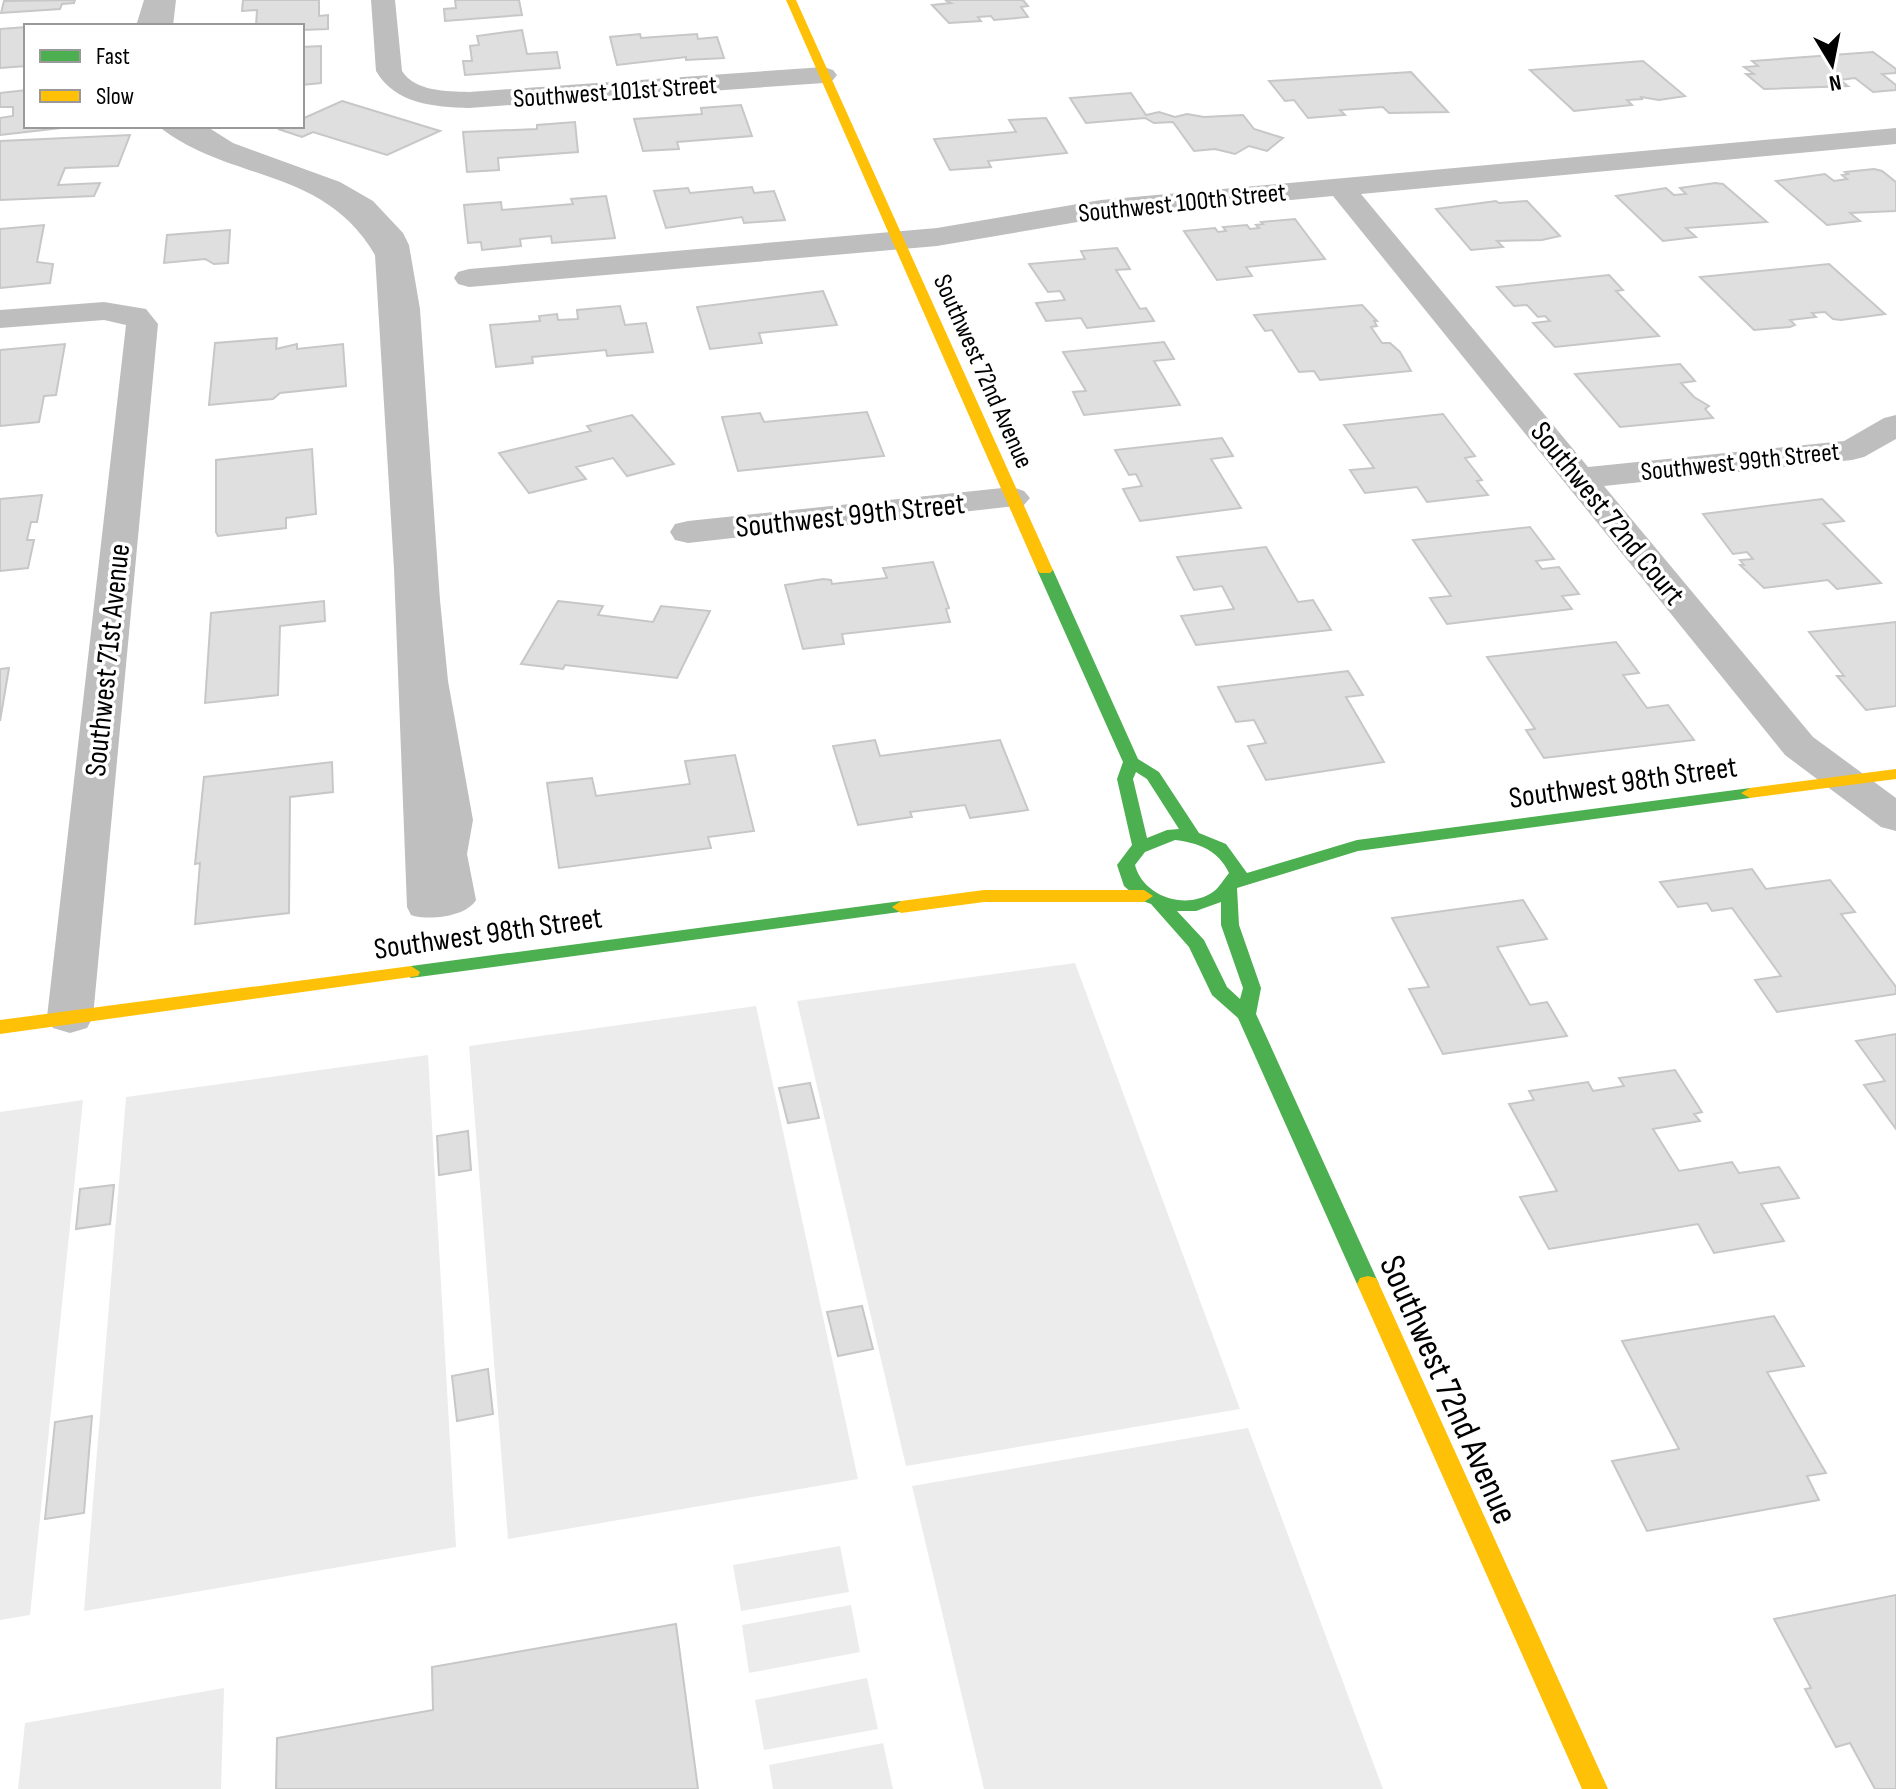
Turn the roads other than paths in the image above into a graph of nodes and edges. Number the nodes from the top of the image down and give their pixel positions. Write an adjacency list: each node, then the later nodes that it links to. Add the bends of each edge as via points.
1 (383, 0): 3 (street, Southwest 101st Street, via 389,71 407,90 442,99 498,100)
2 (791, 0): 3 (street, Southwest 72nd Avenue)
3 (824, 75): 6 (street, Southwest 72nd Avenue)
4 (1896, 136): 5 (street, Southwest 100th Street)
5 (1340, 186): 6 (street, Southwest 100th Street, via 1101,209); 10 (street, Southwest 72nd Court)
6 (897, 241): 7 (street, Southwest 100th Street); 11 (street, Southwest 72nd Avenue)
7 (469, 278)
8 (0, 319): 28 (street, Southwest 71st Avenue, via 124,312 142,324)
9 (1896, 425): 10 (street, Southwest 99th Street, via 1852,450)
10 (1578, 478): 15 (street, Southwest 72nd Court, via 1799,746)
11 (1012, 498): 12 (street, Southwest 99th Street); 13 (street, Southwest 72nd Avenue)
12 (688, 532)
13 (1131, 762): 17 (street, Southwest 72nd Avenue, via 1153,776); 21 (street, Southwest 72nd Avenue, via 1125,779)
14 (1896, 774): 15 (street, Southwest 98th Street)
15 (1847, 780): 16 (street, Southwest 72nd Court); 20 (street, Southwest 98th Street)
16 (1896, 818)
17 (1201, 838): 19 (street); 21 (street, via 1173,834); 24 (street, via 1235,860)
18 (1295, 845): 20 (street, Southwest 98th Street, via 1338,841)
19 (1246, 846)
20 (1357, 846): 24 (street, Southwest 98th Street)
21 (1134, 849): 22 (street); 26 (street, via 1125,865 1127,878)
22 (1107, 862)
23 (1042, 878): 25 (street, Southwest 98th Street)
24 (1233, 887): 26 (street, via 1219,898 1191,905); 27 (street, Southwest 72nd Avenue, via 1230,925 1252,988)
25 (984, 896): 26 (street, Southwest 98th Street); 28 (street, Southwest 98th Street)
26 (1152, 899): 27 (street, Southwest 72nd Avenue, via 1197,944 1219,991)
27 (1246, 1014): 30 (street, Southwest 72nd Avenue)
28 (70, 1017): 29 (street, Southwest 98th Street)
29 (0, 1027)
30 (1595, 1789)

